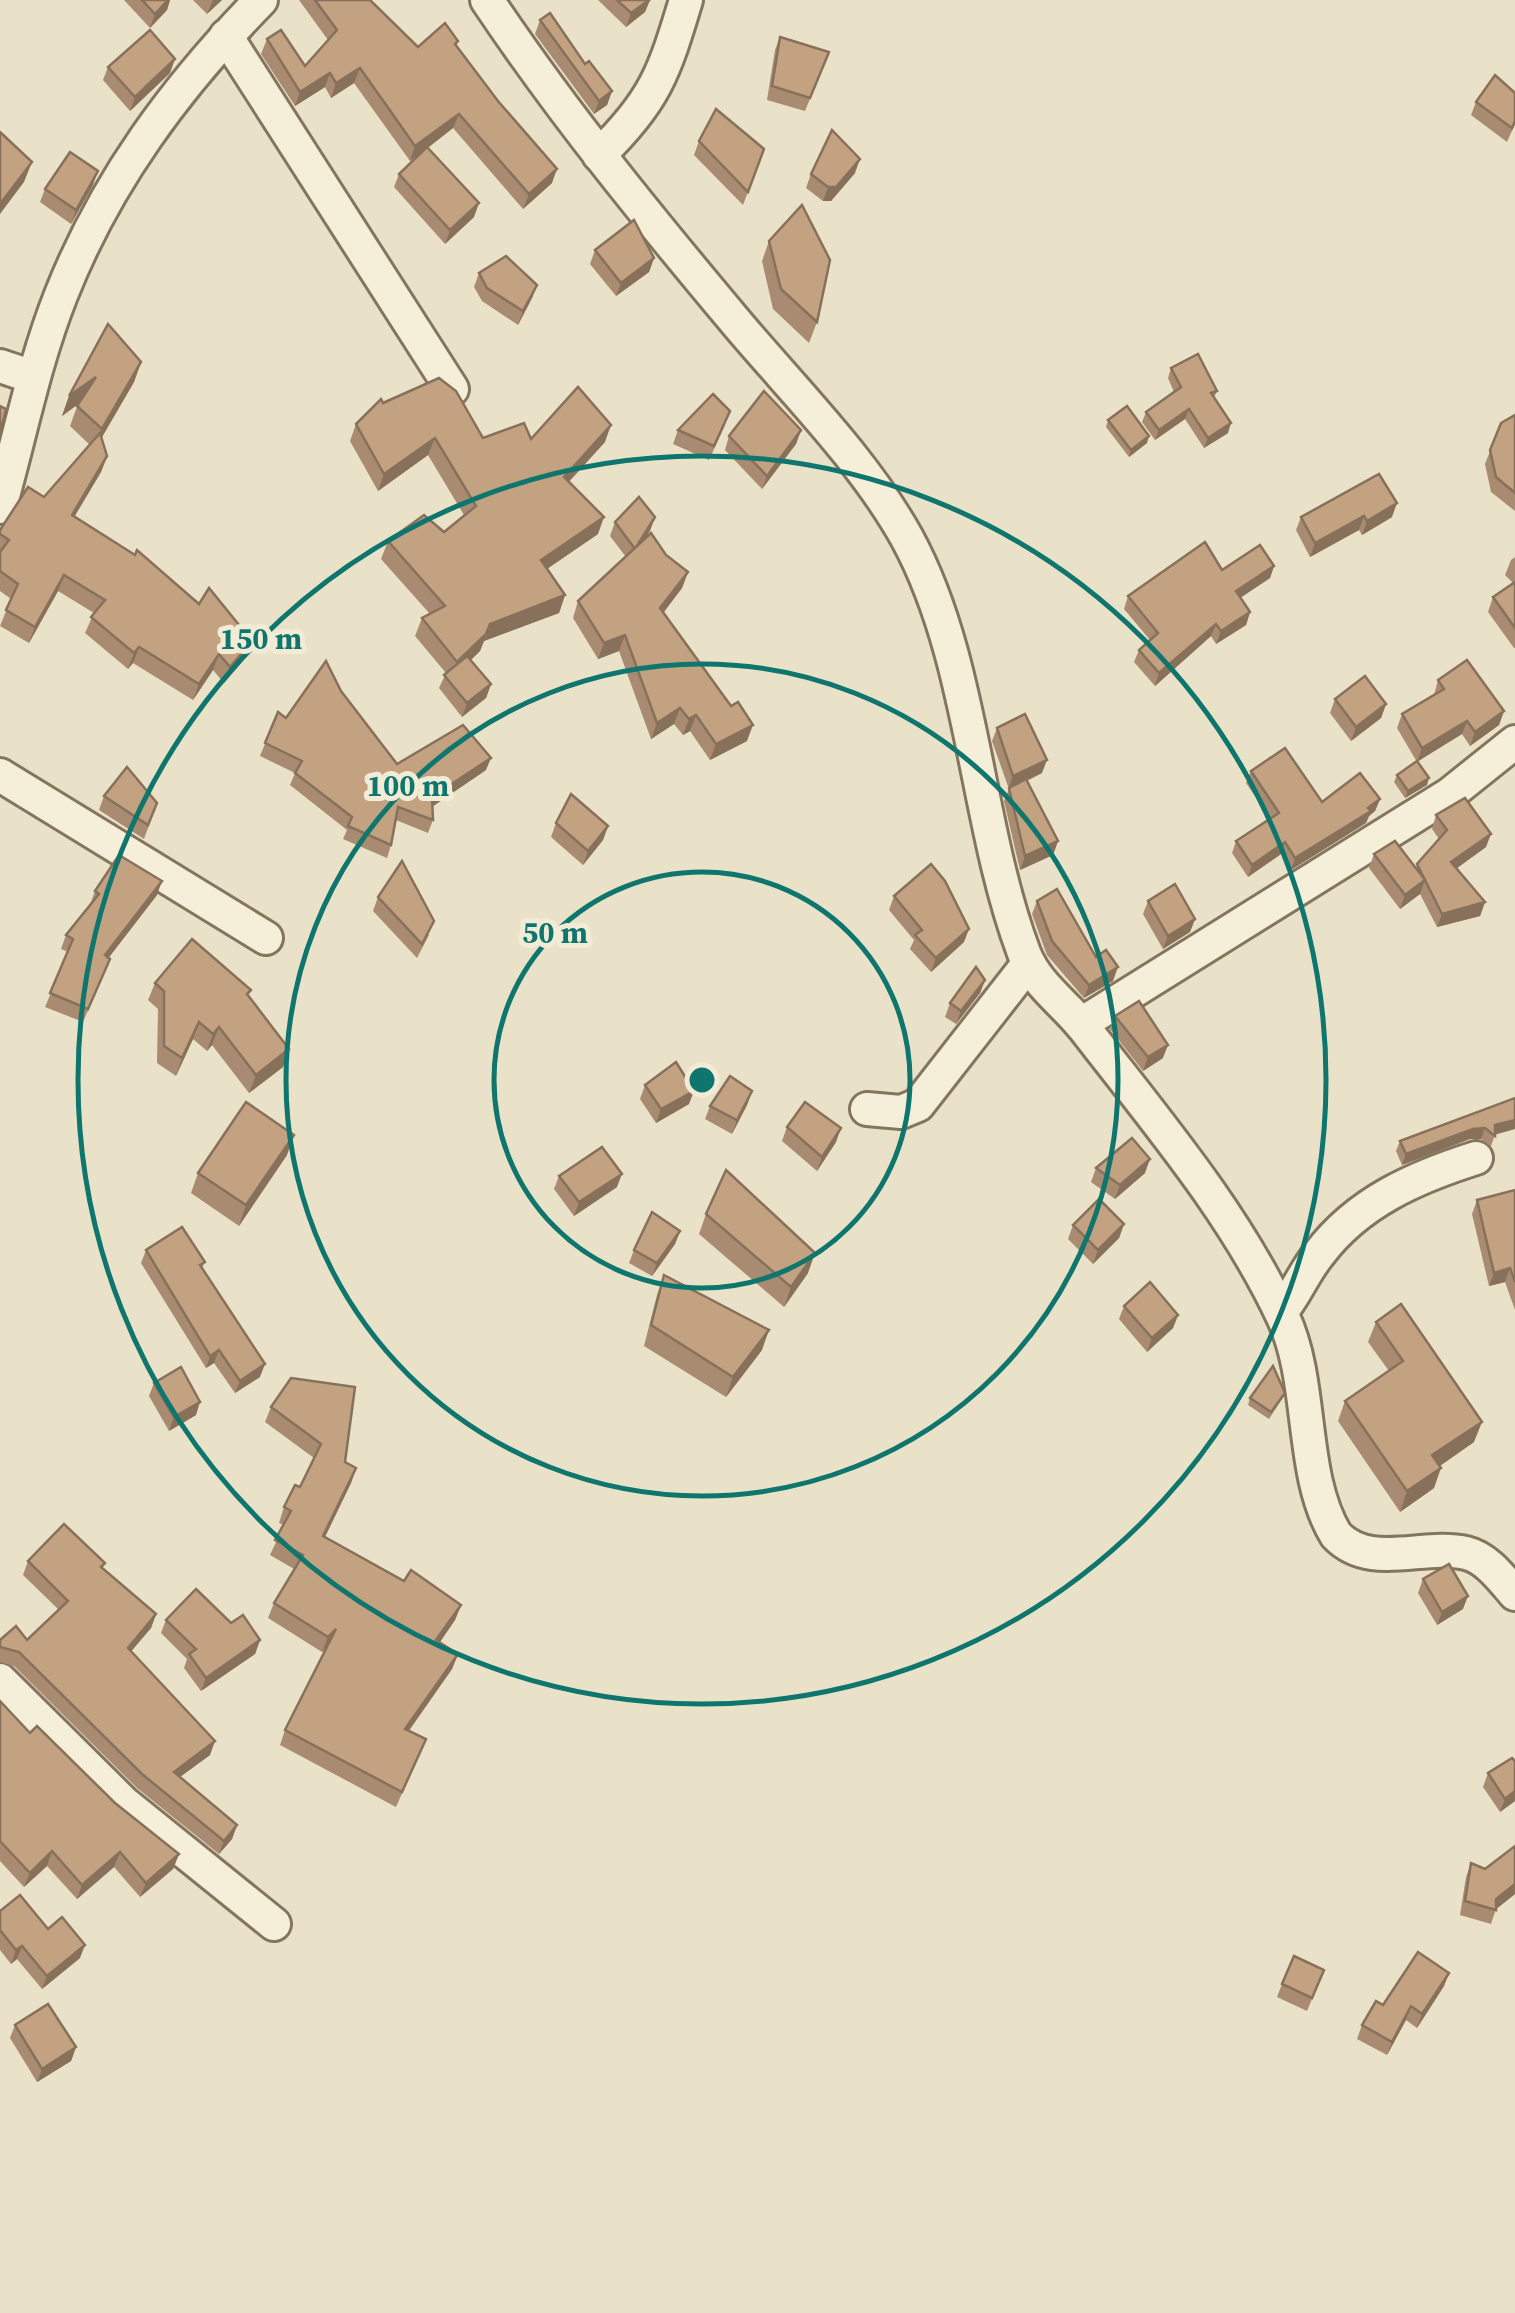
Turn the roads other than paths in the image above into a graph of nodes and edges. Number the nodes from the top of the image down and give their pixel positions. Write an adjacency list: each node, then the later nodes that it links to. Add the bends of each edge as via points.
1 (261, 0): 4 (street)
2 (487, 0): 5 (street)
3 (686, 0): 5 (street, via 652,96)
4 (226, 36): 7 (street, via 175,93 94,220); 8 (street)
5 (599, 156): 13 (street, via 859,470 906,537 937,614)
6 (0, 366): 7 (street)
7 (34, 377): 9 (street)
8 (452, 389)
9 (0, 507)
10 (1515, 742): 14 (street, via 1450,794)
11 (0, 774): 12 (street)
12 (266, 938)
13 (1028, 964): 14 (street); 15 (street, via 918,1105 901,1112)
14 (1081, 1024): 17 (street, via 1220,1204)
15 (867, 1109)
16 (1476, 1158): 17 (street, via 1417,1176 1376,1202 1321,1250)
17 (1281, 1312): 18 (street, via 1336,1535 1360,1552 1468,1553 1494,1569)
18 (1515, 1594)
19 (0, 1680): 20 (street, via 124,1804)
20 (274, 1924)

